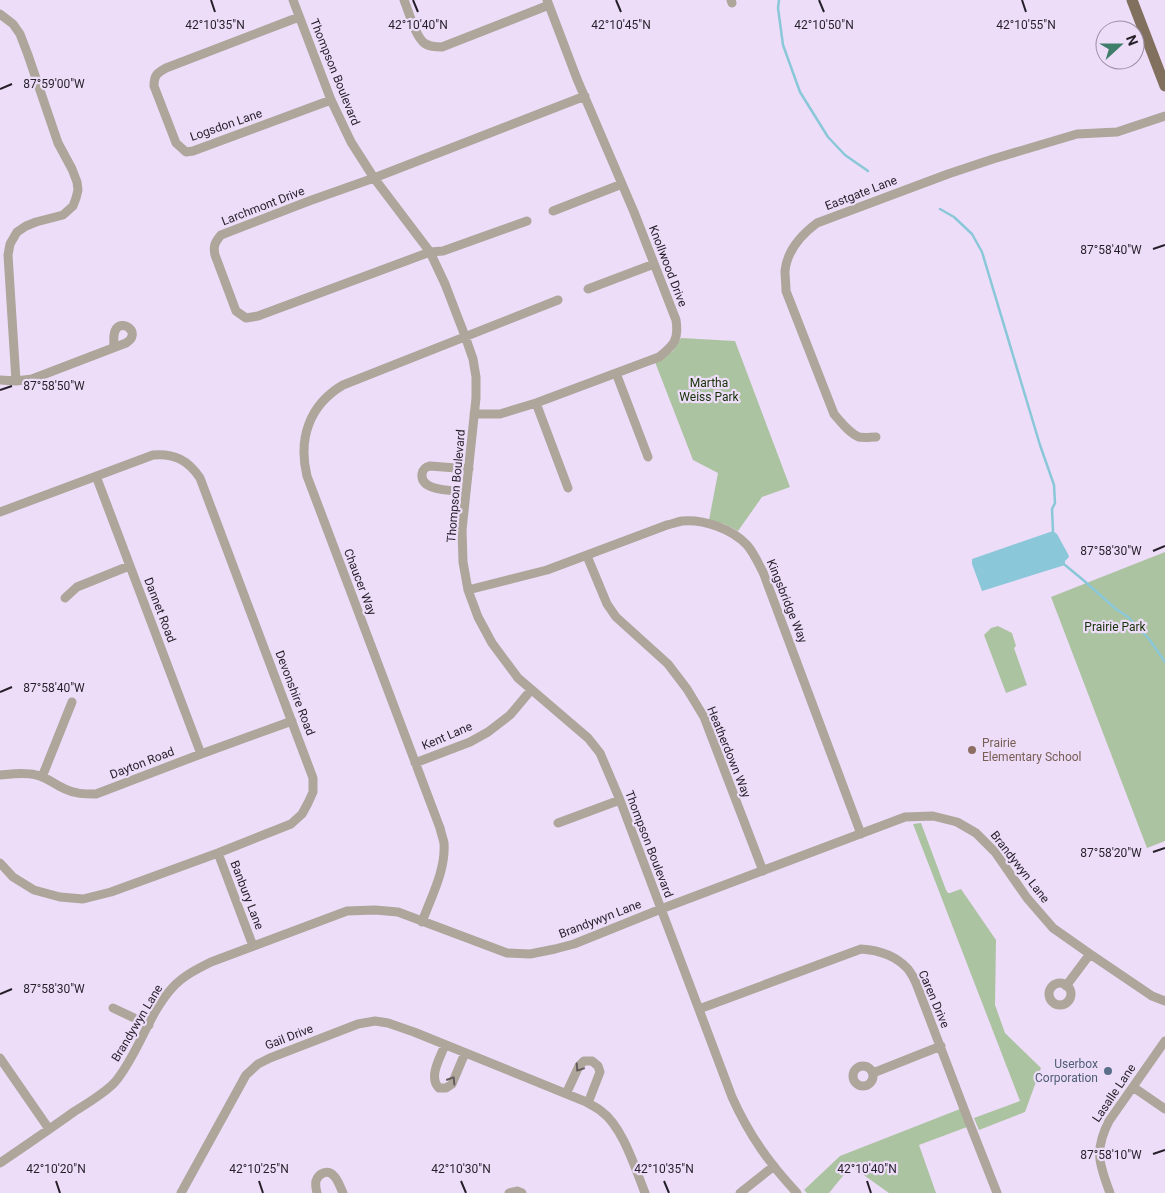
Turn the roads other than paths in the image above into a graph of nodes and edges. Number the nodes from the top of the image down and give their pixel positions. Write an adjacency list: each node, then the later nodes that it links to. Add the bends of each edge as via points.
1 (293, 0): 6 (street, Thompson Boulevard)
2 (404, 0): 4 (street, via 423,43 442,47)
3 (1132, 0): 7 (main road)
4 (548, 3): 8 (street, Knollwood Drive)
5 (0, 14): 23 (street, via 20,34 78,190 75,202 66,213 26,226 17,232 10,244)
6 (300, 17): 9 (street, Thompson Boulevard); 9 (street, Logsdon Lane, via 166,68 158,73 154,86 176,143 186,152)
7 (1165, 86)
8 (585, 96): 11 (street, Larchmont Drive); 12 (street, Knollwood Drive)
9 (331, 100): 11 (street, Thompson Boulevard, via 351,142)
10 (1165, 116): 26 (street, Eastgate Lane, via 1118,132 1077,134 993,159 817,223 806,231 789,257 785,271 786,291 834,414 860,437)
11 (374, 178): 15 (street, Thompson Boulevard); 15 (street, Larchmont Drive, via 221,234 213,249 236,311 246,318 258,316)
12 (622, 184): 13 (street); 16 (street, Knollwood Drive)
13 (553, 211)
14 (527, 221): 15 (street, Larchmont Drive, via 443,251)
15 (430, 252): 19 (street, Thompson Boulevard)
16 (654, 264): 17 (street); 21 (street, Knollwood Drive, via 676,320 676,339 671,348 658,356)
17 (588, 289)
18 (558, 300): 19 (street, Chaucer Way)
19 (465, 336): 25 (street, Thompson Boulevard, via 476,377); 41 (street, Chaucer Way, via 333,391 310,420 304,440 307,476)
20 (114, 347): 23 (street, via 44,375)
21 (616, 373): 24 (street, Knollwood Drive); 27 (street)
22 (0, 380): 23 (street)
23 (16, 381)
24 (536, 403): 25 (street, Knollwood Drive, via 500,414); 30 (street)
25 (474, 414): 28 (street, Thompson Boulevard)
26 (876, 437)
27 (648, 457)
28 (469, 469): 31 (street, Thompson Boulevard); 31 (street, via 430,466 422,475 426,486)
29 (96, 476): 32 (street, Devonshire Road); 34 (street, Dannet Road); 39 (street, Devonshire Road, via 162,454 179,458 195,471)
30 (568, 488)
31 (466, 492): 35 (street, Thompson Boulevard, via 463,562)
32 (0, 512)
33 (587, 556): 35 (street, Kingsbridge Way); 46 (street, Kingsbridge Way, via 682,521 701,521 718,526 746,544 763,572); 49 (street, Heatherdown Way, via 607,604 616,617 668,664 704,717)
34 (129, 566): 36 (street, via 77,587); 40 (street, Dannet Road)
35 (468, 590): 37 (street, Thompson Boulevard, via 492,643)
36 (65, 598)
37 (531, 690): 41 (street, Kent Lane, via 510,715 488,732); 44 (street, Thompson Boulevard, via 588,738 600,753)
38 (72, 702): 43 (street)
39 (292, 721): 40 (street, Dayton Road); 47 (street, Devonshire Road, via 313,778 313,792 302,814 283,828)
40 (201, 754): 43 (street, Dayton Road, via 96,794 78,794)
41 (415, 763): 51 (street, Chaucer Way, via 444,843 441,870)
42 (0, 775): 43 (street, Dayton Road, via 22,773)
43 (42, 777)
44 (620, 800): 45 (street); 50 (street, Thompson Boulevard)
45 (558, 823)
46 (861, 834): 49 (street, Brandywyn Lane); 53 (street, Brandywyn Lane, via 905,817 933,816 957,822 976,833 995,852 1053,928)
47 (218, 853): 48 (street, Devonshire Road, via 83,899 34,890 13,877); 52 (street, Banbury Lane)
48 (0, 863)
49 (763, 871): 50 (street, Brandywyn Lane)
50 (661, 909): 51 (street, Brandywyn Lane, via 574,944 530,954 507,953); 57 (street, Thompson Boulevard)
51 (422, 922): 52 (street, Brandywyn Lane, via 398,912 347,911)
52 (253, 946): 58 (street, Brandywyn Lane, via 192,972 173,987)
53 (1090, 954): 54 (street); 55 (street, Brandywyn Lane, via 1152,996)
54 (1066, 986)
55 (1165, 1001)
56 (113, 1008): 58 (street)
57 (699, 1009): 61 (street, Caren Drive, via 847,953 861,949 876,950 908,970); 71 (street, Thompson Boulevard, via 742,1120)
58 (149, 1025): 69 (street, Brandywyn Lane, via 114,1083)
59 (1165, 1041): 65 (street, Lasalle Lane)
60 (445, 1045): 62 (street, Gail Drive); 62 (street, one-way to 62, via 434,1076 439,1088 452,1084); 72 (street, Gail Drive, via 375,1021 358,1024 258,1064 246,1075)
61 (941, 1046): 64 (street); 80 (street, Caren Drive)
62 (465, 1053): 66 (street, Gail Drive)
63 (0, 1058): 69 (street)
64 (872, 1073)
65 (1133, 1087): 68 (street); 81 (street, Lasalle Lane, via 1102,1133 1100,1165)
66 (566, 1094): 67 (street, Gail Drive); 67 (street, one-way to 66, via 600,1072 592,1061 584,1061 579,1066)
67 (588, 1103): 77 (street, Gail Drive, via 602,1111 614,1124)
68 (1165, 1109)
69 (49, 1129): 70 (street, Brandywyn Lane)
70 (0, 1163)
71 (774, 1166): 78 (street); 79 (street, Thompson Boulevard)
72 (181, 1193)
73 (317, 1193): 74 (street, via 316,1179 320,1174 330,1172)
74 (343, 1193)
75 (509, 1193): 76 (street)
76 (522, 1193)
77 (644, 1193)
78 (740, 1193)
79 (797, 1193)
80 (997, 1193)
81 (1110, 1193)

